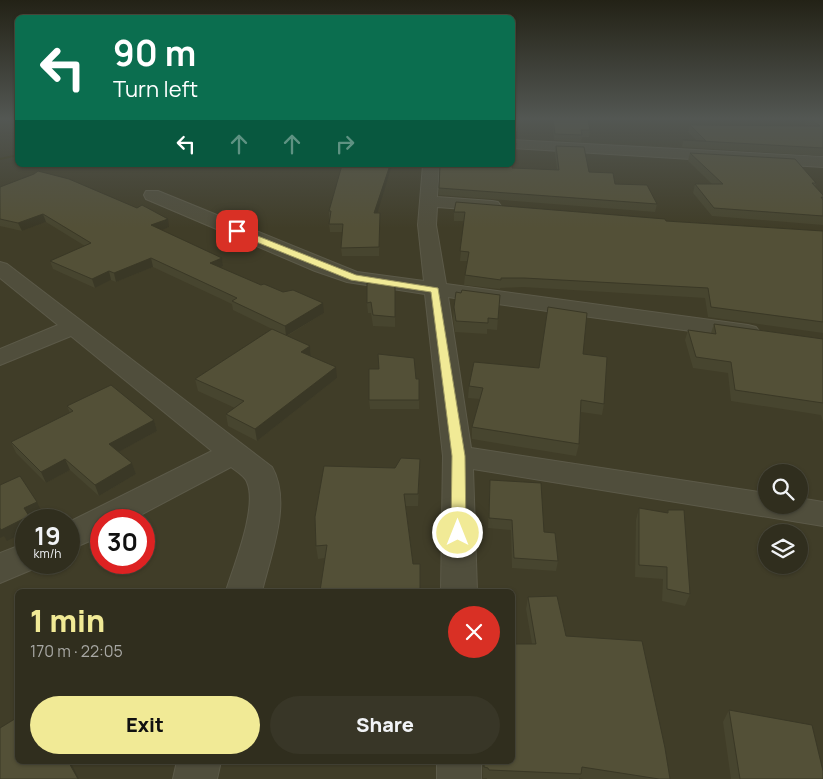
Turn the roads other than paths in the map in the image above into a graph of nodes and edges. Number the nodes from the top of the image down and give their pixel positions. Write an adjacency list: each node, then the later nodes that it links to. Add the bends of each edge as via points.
1 (708, 155): 2 (street)
2 (823, 162)
3 (431, 167): 5 (street)
4 (152, 195): 8 (street, via 354,278)
5 (428, 201): 6 (street); 8 (street, via 427,225)
6 (507, 208)
7 (0, 268): 9 (street)
8 (435, 290): 10 (street); 13 (street)
9 (76, 326): 11 (street); 12 (street)
10 (765, 334)
11 (0, 358)
12 (234, 452): 15 (street); 20 (street, via 262,475 266,494 264,515)
13 (458, 456): 14 (street); 21 (street)
14 (758, 504)
15 (123, 509)
16 (808, 512): 17 (street)
17 (823, 514)
18 (15, 562): 19 (street)
19 (0, 569)
20 (245, 589)
21 (458, 589)
22 (198, 764): 24 (street)
23 (459, 764): 25 (street)
24 (195, 779)
25 (459, 779)

